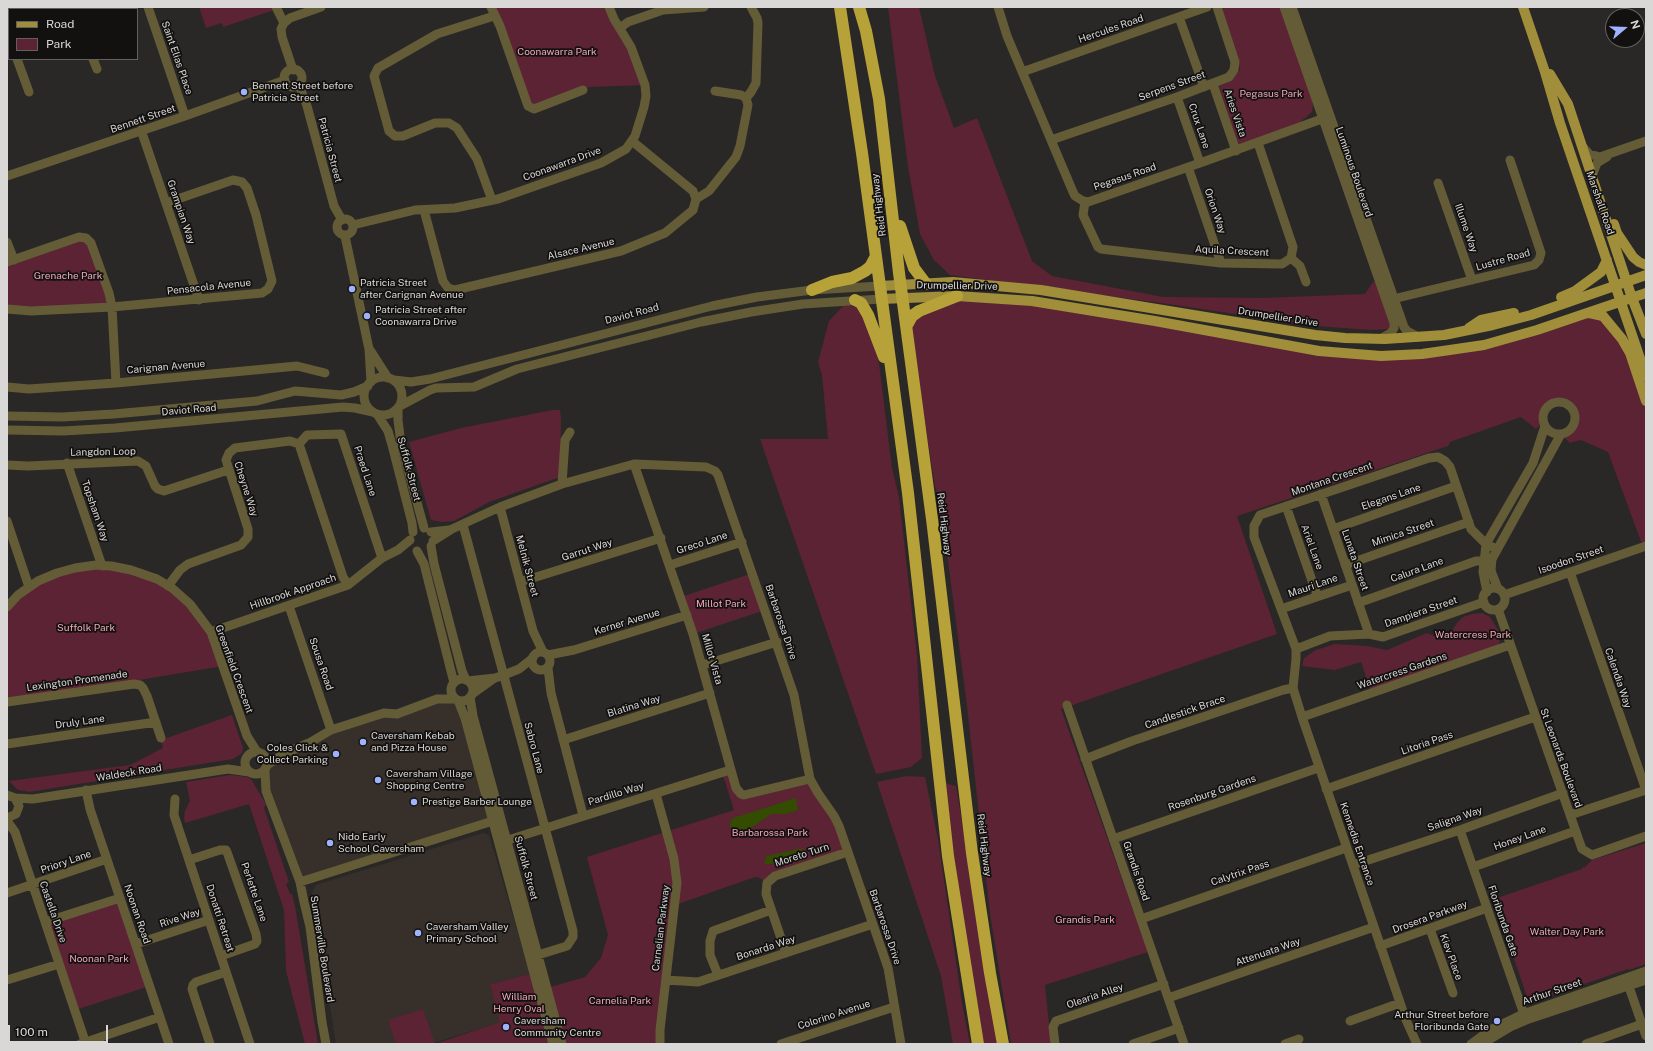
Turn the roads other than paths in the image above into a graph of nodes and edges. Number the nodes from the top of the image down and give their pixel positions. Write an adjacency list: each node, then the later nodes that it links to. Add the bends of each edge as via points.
1 (148, 7): 35 (street, Saint Elias Place)
2 (276, 7): 18 (street)
3 (321, 7): 18 (street, via 290,18)
4 (491, 7): 16 (street)
5 (609, 7): 19 (street, Coonawarra Drive)
6 (704, 7): 19 (street, via 662,10 628,22)
7 (751, 7): 33 (street, via 758,23 756,82)
8 (840, 7): 61 (highway, Reid Highway)
9 (859, 7): 34 (highway, Reid Highway)
10 (998, 7): 25 (street, Pegasus Road)
11 (1207, 7): 17 (street, Hercules Road)
12 (1217, 7): 28 (street, Serpens Street, via 1236,65 1229,77)
13 (1284, 7): 36 (street, Luminous Boulevard)
14 (1292, 7): 36 (street, Luminous Boulevard)
15 (1523, 7): 20 (main road, Marshall Road)
16 (494, 16): 29 (street, via 500,26 528,106 534,109); 52 (street, via 438,34 378,68 374,76 389,131 395,136 403,136 435,123 449,123 457,128 477,159)
17 (1179, 17): 25 (street, Hercules Road); 28 (street, Aries Vista)
18 (284, 23): 24 (street, via 281,29 282,37)
19 (620, 28): 39 (street, Coonawarra Drive, via 631,47 645,85 644,107)
20 (1534, 38): 42 (main road, Marshall Road, via 1568,104); 63 (main road, Marshall Road)
21 (17, 60): 31 (street)
22 (93, 60): 23 (street)
23 (96, 69)
24 (293, 70): 26 (street, via 285,74); 27 (street, via 298,71 301,76)
25 (1022, 72): 38 (street, Pegasus Road)
26 (284, 80): 27 (street, via 291,87); 35 (street, Bennett Street)
27 (299, 85): 56 (street, Patricia Street, via 334,206)
28 (1208, 85): 32 (street, Serpens Street); 43 (street, Aries Vista)
29 (583, 90)
30 (715, 91): 33 (street, via 742,95)
31 (29, 92)
32 (1177, 97): 38 (street, Serpens Street); 46 (street, Crux Lane)
33 (746, 98): 51 (street, via 748,105 736,157 709,191)
34 (879, 99): 71 (highway, via 887,120 898,221 914,268); 72 (highway, Reid Highway)
35 (185, 116): 37 (street, Bennett Street)
36 (1327, 117): 41 (street, Pegasus Road); 58 (street, Luminous Boulevard)
37 (141, 130): 48 (street, Bennett Street); 54 (street, Grampian Way)
38 (1051, 140): 53 (street, Pegasus Road, via 1073,192 1079,200)
39 (632, 141): 51 (street, via 693,191); 52 (street, Coonawarra Drive, via 626,149 601,163)
40 (1646, 141): 44 (street)
41 (1258, 143): 43 (street, Pegasus Road); 62 (street, via 1292,244)
42 (1583, 147): 44 (street, via 1589,154 1597,157); 49 (main road, Marshall Road)
43 (1236, 151): 46 (street, Pegasus Road)
44 (1617, 151): 49 (street, via 1597,163)
45 (1510, 160): 68 (street, Lustre Road, via 1541,253 1539,260 1534,265)
46 (1200, 163): 47 (street, Pegasus Road)
47 (1188, 167): 53 (street, Pegasus Road); 65 (street, Orion Way)
48 (7, 176)
49 (1593, 177): 66 (main road, via 1608,204 1618,233 1633,257); 70 (main road, Marshall Road)
50 (1438, 183): 68 (street, Illume Way)
51 (696, 199): 55 (street, Alsace Avenue, via 693,210 665,233 621,251 455,290 448,288 443,281)
52 (492, 200): 55 (street, Coonawarra Drive, via 455,208)
53 (1085, 202): 65 (street, Aquila Crescent, via 1083,216 1101,249)
54 (166, 203): 82 (street, Grampian Way); 82 (street, Pensacola Avenue, via 233,180 242,182 247,188 272,281 268,290 262,293)
55 (424, 210): 57 (street, Coonawarra Drive)
56 (342, 220): 57 (street, via 348,220); 59 (street, via 337,228)
57 (353, 225): 59 (street, via 353,231)
58 (1365, 228): 81 (street, Luminous Boulevard); 92 (street, Luminous Boulevard, via 1394,323 1391,333)
59 (345, 236): 93 (street)
60 (7, 242): 64 (street)
61 (876, 256): 73 (highway, Reid Highway); 75 (highway, via 870,267 852,278)
62 (1291, 258): 65 (street, Aquila Crescent, via 1279,265); 69 (street, via 1300,266)
63 (1607, 260): 74 (main road, Marshall Road); 90 (main road, via 1601,272 1570,295 1509,315 1481,320)
64 (10, 261): 85 (street, via 79,237 86,238 91,243)
65 (1221, 263)
66 (1646, 264)
67 (1646, 275): 70 (main road, Drumpellier Drive)
68 (1472, 280): 81 (street, Lustre Road)
69 (1306, 282)
70 (1627, 282): 74 (main road, Drumpellier Drive); 79 (main road, Marshall Road)
71 (926, 284): 72 (main road, Drumpellier Drive); 92 (main road, Drumpellier Drive, via 953,282 1041,290 1315,335)
72 (901, 285): 73 (main road, Drumpellier Drive); 78 (highway, Reid Highway)
73 (880, 286): 75 (street, Daviot Road); 80 (highway, Reid Highway)
74 (1616, 286): 84 (main road, Marshall Road); 90 (main road, Drumpellier Drive, via 1522,318)
75 (812, 290): 96 (street, Daviot Road, via 688,311 430,379 411,382)
76 (1646, 293): 79 (main road, Drumpellier Drive)
77 (956, 296): 78 (main road, Drumpellier Drive); 87 (main road, Drumpellier Drive, via 1032,301 1305,349 1381,356 1429,353 1484,345); 88 (highway, via 919,311 912,316)
78 (902, 297): 80 (main road, Drumpellier Drive); 88 (highway, Reid Highway)
79 (1632, 298): 84 (main road, Drumpellier Drive); 89 (main road, Marshall Road)
80 (881, 299): 83 (street); 97 (highway, Reid Highway)
81 (1394, 299): 91 (street, Luminous Boulevard, via 1405,330)
82 (199, 300): 85 (street, Pensacola Avenue)
83 (855, 300): 97 (highway, via 861,303 868,315); 102 (street, via 790,306 701,322 517,369 474,387 436,388)
84 (1621, 302): 87 (main road, Drumpellier Drive); 95 (main road, Marshall Road)
85 (112, 307): 86 (street, Pensacola Avenue, via 31,311); 98 (street)
86 (7, 309)
87 (1589, 313): 101 (main road, via 1603,316 1622,339 1630,354)
88 (907, 325): 265 (highway, Reid Highway, via 965,794)
89 (1645, 326)
90 (1464, 332): 91 (main road, Drumpellier Drive)
91 (1418, 337): 92 (main road, Drumpellier Drive)
92 (1380, 339)
93 (369, 349): 96 (street); 99 (street)
94 (325, 373): 98 (street, Carignan Avenue, via 297,366)
95 (1646, 376)
96 (391, 379): 99 (street, via 379,378); 102 (street, via 402,392)
97 (892, 379): 264 (highway, Reid Highway, via 908,493 941,796 957,917)
98 (116, 383): 100 (street, Carignan Avenue, via 29,389)
99 (369, 384): 103 (street, via 365,401); 104 (street, Daviot Road, via 341,395 295,391 257,401 114,414 62,417)
100 (7, 387)
101 (1646, 401)
102 (399, 407): 103 (street, via 387,415); 123 (street, Suffolk Street, via 400,438)
103 (375, 413): 106 (street, Daviot Road, via 343,407 109,429); 126 (street, Suffolk Street, via 386,429 392,445 412,523)
104 (7, 416)
105 (1545, 426): 108 (street, via 1552,432); 108 (street, via 1543,416 1548,406 1556,402 1566,403 1573,410 1575,420 1571,429); 127 (street, via 1534,463)
106 (7, 430)
107 (570, 432): 114 (street, via 565,440)
108 (1561, 434): 128 (street)
109 (299, 444): 113 (street, Cheyne Way, via 290,441 235,448 226,460); 130 (street, Praed Lane, via 307,436 341,434); 137 (street, via 343,577)
110 (68, 463): 111 (street, Langdon Loop, via 28,466); 113 (street, Langdon Loop, via 138,461 146,466 158,490 164,491); 134 (street, Topsham Way)
111 (7, 464)
112 (634, 464): 114 (street, Barbarossa Drive); 124 (street, Millot Vista); 125 (street, Barbarossa Drive, via 706,467 715,471)
113 (228, 470): 139 (street, Cheyne Way, via 248,529 246,542 188,564)
114 (562, 484): 118 (street, Barbarossa Drive)
115 (1456, 486): 116 (street, Montana Crescent, via 1446,461 1438,457); 120 (street, Montana Crescent); 122 (street, Elegans Lane)
116 (1321, 494): 117 (street, Montana Crescent); 122 (street, Lunata Street)
117 (1286, 506): 143 (street, Ariel Lane); 148 (street, Montana Crescent, via 1260,515 1254,526 1254,539)
118 (500, 507): 121 (street, Barbarossa Drive); 136 (street, Melnik Street)
119 (7, 521): 140 (street)
120 (1468, 522): 127 (street, Montana Crescent, via 1471,529); 133 (street, Mimica Street)
121 (463, 525): 123 (street, Barbarossa Drive); 160 (street, Sabro Lane)
122 (1333, 530): 133 (street, Lunata Street)
123 (430, 537): 126 (street, via 425,551); 126 (street, via 418,529); 161 (street, Suffolk Street, via 434,564 462,671)
124 (661, 538): 132 (street, Millot Vista); 136 (street, Garrut Way)
125 (742, 542): 132 (street, Greco Lane); 153 (street, Barbarossa Drive)
126 (414, 543): 130 (street, Hillbrook Approach); 162 (street, Suffolk Street, via 424,564)
127 (1486, 544): 128 (street, Montana Crescent); 131 (street)
128 (1497, 549): 142 (street, via 1492,559 1491,571)
129 (1645, 549): 135 (street, Isoodon Street)
130 (382, 558): 137 (street, Hillbrook Approach)
131 (1483, 561): 141 (street); 145 (street, Calura Lane, via 1476,561)
132 (670, 565): 150 (street, Millot Vista)
133 (1345, 565): 138 (street, Lunata Street)
134 (102, 566): 139 (street, Greenfield Crescent, via 131,570 157,579); 140 (street, Greenfield Crescent, via 86,566 64,571 41,579)
135 (1570, 572): 142 (street, Isoodon Street); 191 (street, Calendia Way)
136 (520, 582): 156 (street, Melnik Street)
137 (348, 585): 146 (street, Hillbrook Approach)
138 (1352, 585): 143 (street, Mauri Lane); 145 (street, Lunata Street)
139 (168, 586): 151 (street, Greenfield Crescent, via 190,604)
140 (29, 587): 147 (street, Greenfield Crescent)
141 (1486, 592): 142 (street, via 1492,588); 144 (street)
142 (1501, 592): 149 (street, via 1504,603)
143 (1317, 595): 148 (street, Mauri Lane)
144 (1484, 602): 149 (street, via 1491,609); 152 (street, Dampiera Street, via 1384,637)
145 (1358, 603): 152 (street, Lunata Street)
146 (289, 606): 151 (street, Hillbrook Approach); 174 (street, Sousa Road)
147 (7, 607)
148 (1281, 609): 155 (street, Montana Crescent)
149 (1498, 609): 154 (street, St Leonards Boulevard)
150 (687, 615): 156 (street, Kerner Avenue); 157 (street, Millot Vista)
151 (210, 632): 175 (street, Greenfield Crescent)
152 (1369, 634): 155 (street, Dampiera Street, via 1330,636)
153 (777, 642): 157 (street); 188 (street, Barbarossa Drive, via 798,708)
154 (1510, 645): 171 (street, Watercress Gardens); 172 (street, St Leonards Boulevard)
155 (1296, 649): 163 (street, Kennedia Entrance)
156 (543, 658): 158 (street, Kerner Avenue); 159 (street, Kerner Avenue, via 544,670); 159 (street, Melnik Street, via 533,664); 164 (street, Melnik Street)
157 (703, 665): 165 (street, Millot Vista)
158 (518, 669): 159 (street, Kerner Avenue); 160 (street, Kerner Avenue)
159 (538, 670): 164 (street, Melnik Street)
160 (499, 677): 161 (street, Kerner Avenue); 166 (street, Kerner Avenue); 203 (street, Sabro Lane)
161 (467, 681): 162 (street, via 460,680); 166 (street, via 472,687)
162 (453, 685): 167 (street); 168 (street, via 452,693)
163 (1293, 688): 171 (street, Kennedia Entrance); 182 (street, Candlestick Brace)
164 (551, 693): 177 (street, Melnik Street)
165 (710, 693): 177 (street, Blatina Way); 186 (street, Millot Vista)
166 (471, 696): 168 (street, via 465,701); 202 (street, Suffolk Street, via 471,707)
167 (437, 699): 168 (street); 174 (street, via 398,714 384,714)
168 (457, 700): 202 (street, Suffolk Street)
169 (7, 702): 173 (street, Lexington Promenade, via 134,684 143,688)
170 (1067, 705): 182 (street, Grandis Road)
171 (1302, 717): 184 (street, Kennedia Entrance)
172 (1535, 717): 189 (street, Litoria Pass); 193 (street, St Leonards Boulevard)
173 (156, 722): 176 (street, Lexington Promenade); 178 (street, Druly Lane)
174 (331, 730): 180 (street)
175 (247, 736): 179 (street, Greenfield Crescent); 181 (street, Greenfield Crescent)
176 (161, 738)
177 (563, 740): 199 (street, Melnik Street)
178 (7, 744)
179 (260, 753): 180 (street); 181 (street, via 253,752); 183 (street, via 267,760)
180 (285, 753): 183 (street)
181 (246, 758): 185 (street, Waldeck Road); 187 (street, via 245,767)
182 (1085, 759): 208 (street, Grandis Road)
183 (266, 768): 187 (street, via 259,774); 192 (street, Summerville Boulevard)
184 (1318, 768): 189 (street, Kennedia Entrance); 208 (street, Rosenburg Gardens)
185 (228, 769): 187 (street, Waldeck Road); 190 (street, Waldeck Road)
186 (730, 770): 188 (street, Millot Vista, via 736,788 744,795); 194 (street, Pardillo Way)
187 (251, 773): 192 (street, Summerville Boulevard)
188 (810, 779): 211 (street, Barbarossa Drive, via 834,816)
189 (1326, 789): 210 (street, Kennedia Entrance)
190 (86, 790): 196 (street, Waldeck Road); 212 (street, Noonan Road)
191 (1646, 790): 200 (street)
192 (266, 791): 216 (street, Summerville Boulevard)
193 (1563, 793): 200 (street, St Leonards Boulevard); 204 (street, Saligna Way)
194 (656, 794): 199 (street, Pardillo Way); 238 (street, Carnelian Parkway, via 674,859 677,883)
195 (10, 795): 196 (street, Waldeck Road); 198 (street, via 18,803)
196 (33, 799): 198 (street, Waldeck Road)
197 (175, 799): 213 (street, Donatti Retreat, via 174,815)
198 (17, 812): 201 (street, Waldeck Road); 206 (street, Castella Drive)
199 (583, 815): 203 (street, Pardillo Way)
200 (1570, 815): 205 (street, St Leonards Boulevard)
201 (7, 820): 206 (street, Castella Drive)
202 (497, 820): 209 (street, Suffolk Street); 216 (street); 259 (street, Suffolk Street)
203 (544, 828): 209 (street, Pardillo Way); 231 (street, Sabro Lane, via 573,934 567,946)
204 (1460, 830): 214 (street, Saligna Way); 215 (street, Floribunda Gate)
205 (1575, 831): 207 (street, St Leonards Boulevard, via 1582,849 1592,855); 215 (street, Honey Lane)
206 (15, 832): 217 (street, Castella Drive)
207 (1646, 836)
208 (1113, 839): 222 (street, Grandis Road)
209 (508, 840): 231 (street, Suffolk Street)
210 (1346, 848): 214 (street, Kennedia Entrance); 222 (street, Calytrix Pass)
211 (848, 852): 221 (street, Moreto Turn, via 775,876 767,883 766,888); 225 (street, Barbarossa Drive)
212 (107, 859): 217 (street, Priory Lane); 219 (street, Noonan Road)
213 (189, 860): 223 (street, Donatti Retreat); 232 (street, Perlette Lane, via 226,850 249,913 257,941)
214 (1353, 865): 226 (street, Kennedia Entrance)
215 (1473, 867): 220 (street, Floribunda Gate)
216 (300, 882): 258 (street, Summerville Boulevard, via 310,927)
217 (32, 884): 218 (street, Priory Lane); 224 (street, Castella Drive)
218 (7, 893)
219 (120, 898): 224 (street); 228 (street, Noonan Road)
220 (1487, 908): 227 (street, Drosera Parkway); 247 (street, Floribunda Gate)
221 (771, 910): 230 (street, Moreto Turn); 236 (street, via 713,931 710,949)
222 (1141, 919): 241 (street, Grandis Road)
223 (209, 920): 228 (street, Rive Way); 232 (street, Donatti Retreat)
224 (45, 922): 233 (street, Castella Drive)
225 (873, 924): 230 (street, Bonarda Way); 245 (street, Barbarossa Drive, via 888,968)
226 (1374, 927): 229 (street, Kennedia Entrance); 243 (street, Attenuata Way)
227 (1430, 929): 229 (street, Drosera Parkway); 242 (street, Kiev Place)
228 (136, 944): 246 (street, Noonan Road)
229 (1380, 946): 244 (street, Kennedia Entrance)
230 (786, 953): 236 (street, Bonarda Way)
231 (538, 955): 260 (street, Suffolk Street)
232 (221, 956): 235 (street, Donatti Retreat)
233 (59, 964): 237 (street); 254 (street, Castella Drive)
234 (1646, 971): 240 (street, Arthur Street)
235 (226, 972): 256 (street, via 196,982 192,989); 257 (street, Donatti Retreat)
236 (718, 976): 238 (street, Bonarda Way, via 698,982)
237 (7, 980)
238 (666, 980): 261 (street, Carnelian Parkway)
239 (1646, 980): 240 (street, Arthur Street)
240 (1627, 982): 247 (street, Arthur Street); 249 (street)
241 (1164, 984): 243 (street, Grandis Road); 266 (street, Olearia Alley, via 1056,1021 1053,1027)
242 (1453, 993)
243 (1168, 998): 250 (street, Grandis Road)
244 (1400, 1003): 248 (street); 270 (street, Kennedia Entrance)
245 (894, 1007): 253 (street, Colorino Avenue); 263 (street, Barbarossa Drive)
246 (160, 1017): 254 (street); 255 (street, Noonan Road)
247 (1525, 1017): 271 (street, Arthur Street, via 1490,1030); 272 (street, Arthur Street)
248 (1350, 1021)
249 (1642, 1024): 251 (street); 273 (street)
250 (1179, 1028): 267 (street); 268 (street, Grandis Road)
251 (1646, 1036)
252 (1299, 1039): 269 (street)
253 (808, 1040): 262 (street, Colorino Avenue)
254 (84, 1043)
255 (169, 1044)
256 (210, 1044)
257 (250, 1044)
258 (326, 1044)
259 (553, 1044)
260 (562, 1044)
261 (660, 1044)
262 (781, 1044)
263 (901, 1044)
264 (978, 1044)
265 (1002, 1044)
266 (1055, 1044)
267 (1133, 1044)
268 (1184, 1044)
269 (1285, 1044)
270 (1417, 1044)
271 (1471, 1044)
272 (1482, 1044)
273 (1586, 1044)

